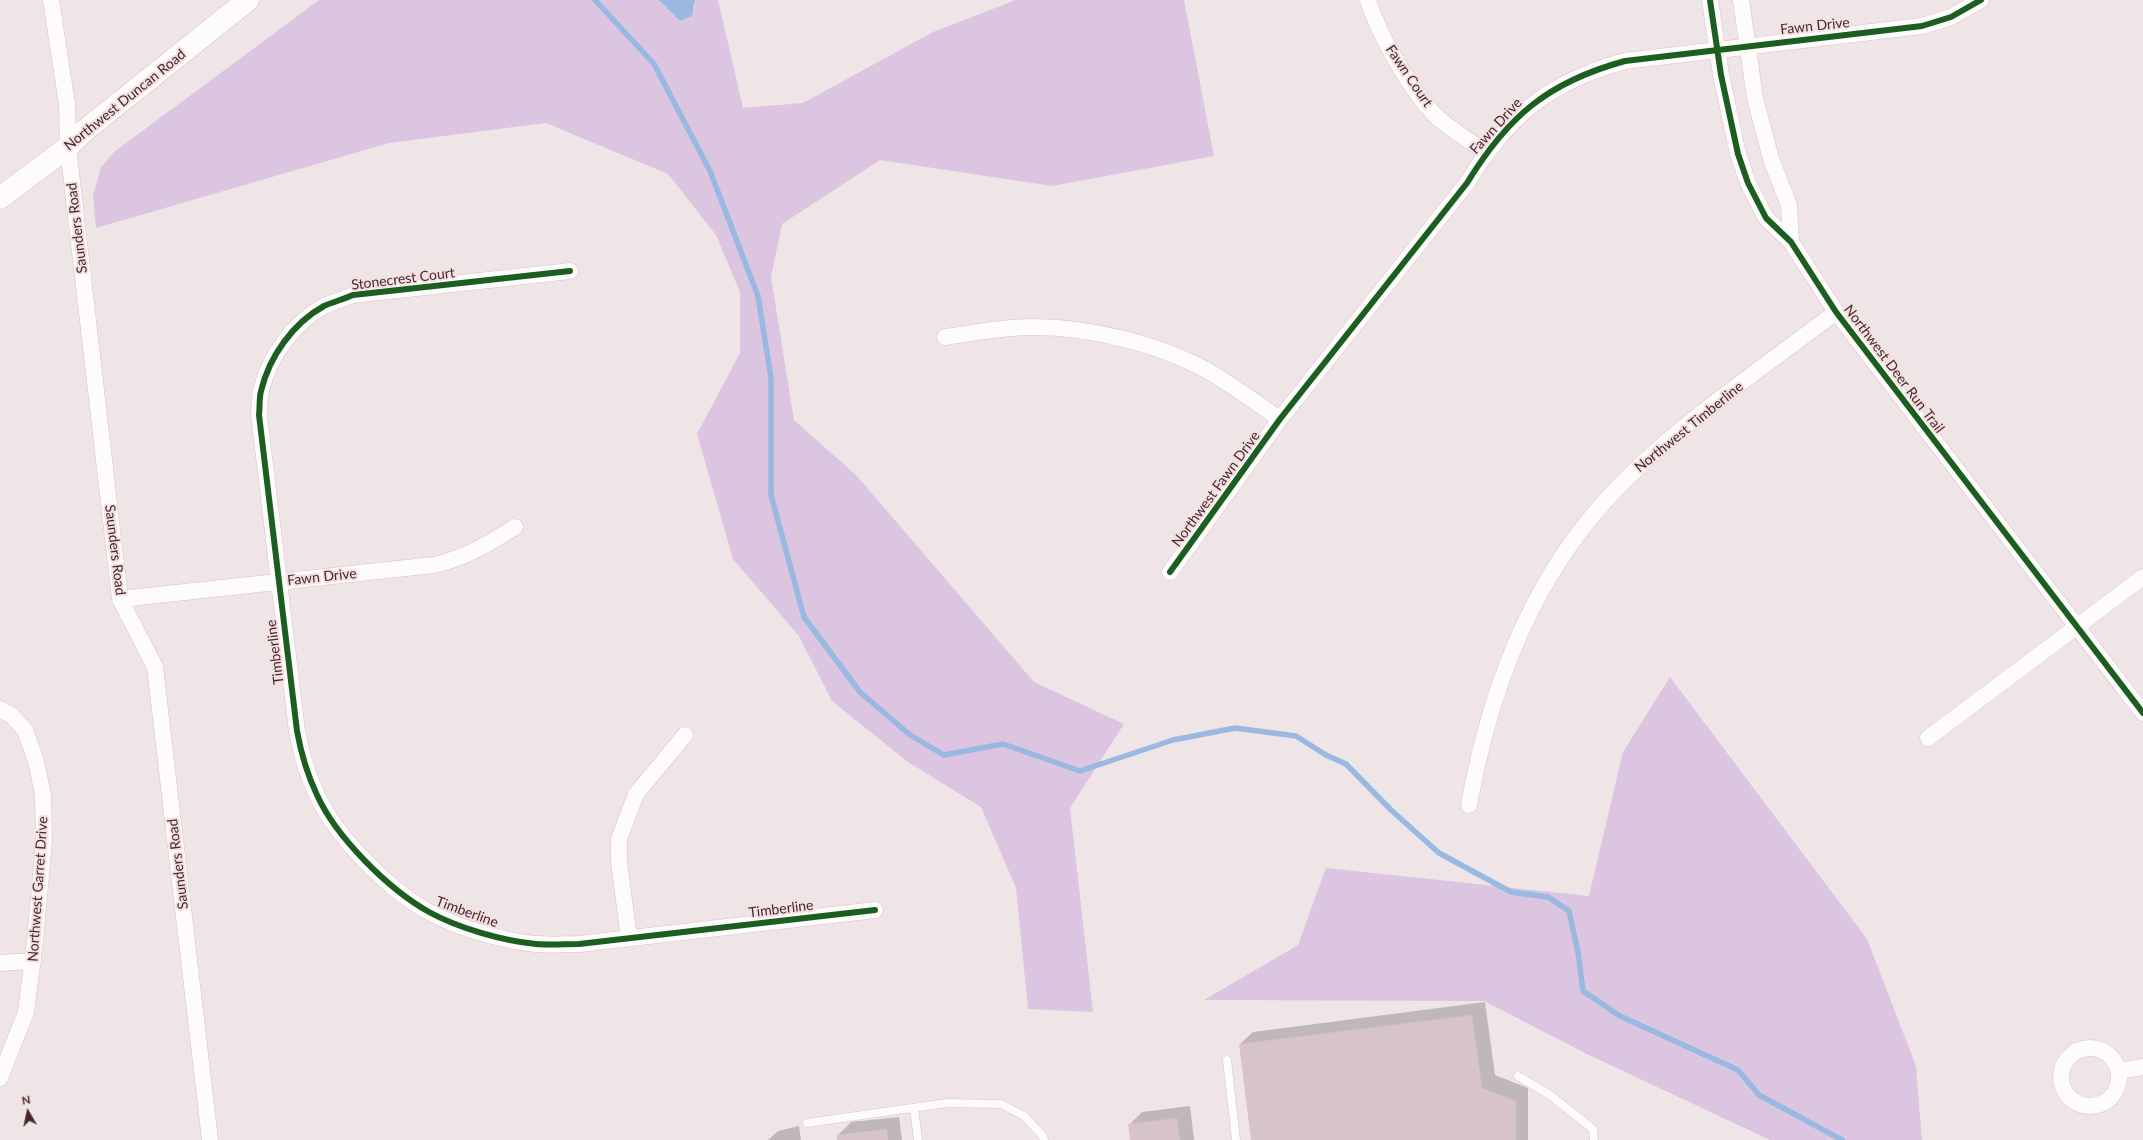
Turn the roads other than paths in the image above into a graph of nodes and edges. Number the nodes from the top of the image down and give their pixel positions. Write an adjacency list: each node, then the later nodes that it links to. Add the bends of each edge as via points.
1 (51, 0): 9 (street, Saunders Road, via 66,104)
2 (248, 0): 9 (street, Northwest Duncan Road, via 84,131)
3 (1368, 0): 10 (street, Fawn Court, via 1384,38 1418,95 1442,122)
4 (1710, 0): 8 (street, Northwest Deer Run Trail)
5 (1741, 0): 7 (street, Northwest Deer Run Trail)
6 (1981, 0): 7 (street, Fawn Drive, via 1951,17 1922,26)
7 (1746, 46): 8 (street, Fawn Drive); 12 (street, Northwest Deer Run Trail, via 1755,98 1771,159 1789,205)
8 (1716, 50): 10 (street, Fawn Drive, via 1625,61 1597,68 1562,84 1531,104); 12 (street, Northwest Deer Run Trail, via 1738,154 1748,184 1766,218)
9 (68, 147): 11 (street, Northwest Duncan Road); 21 (street, Saunders Road)
10 (1486, 152): 16 (street, Fawn Drive, via 1466,183)
11 (0, 198)
12 (1791, 242): 14 (street, Northwest Deer Run Trail)
13 (570, 272): 20 (street, Stonecrest Court, via 353,295 324,306 285,340 270,366 261,391 260,415)
14 (1836, 312): 22 (street, Northwest Deer Run Trail); 27 (street, Northwest Timberline, via 1677,432 1607,498 1572,541 1532,607 1499,686 1480,751)
15 (944, 337): 16 (street, via 1002,328 1032,327 1070,330 1146,345 1217,376)
16 (1280, 419): 18 (street, Northwest Fawn Drive)
17 (515, 527): 20 (street, Fawn Drive, via 457,560 434,565)
18 (1170, 572)
19 (2143, 577): 22 (street)
20 (279, 582): 21 (street, Fawn Drive); 29 (street, Timberline, via 303,763 317,796 335,826 359,854 390,884 429,912 467,928 536,944 579,944)
21 (120, 599): 39 (street, Saunders Road, via 156,667)
22 (2077, 627): 24 (street, Northwest Deer Run Trail); 26 (street)
23 (0, 708): 30 (street, Northwest Garret Drive, via 26,730 43,796 44,841)
24 (2143, 713)
25 (685, 735): 29 (street, via 636,794 619,839 619,862)
26 (1928, 738)
27 (1469, 805)
28 (875, 910): 29 (street, Timberline)
29 (629, 938)
30 (33, 961): 31 (street); 36 (street, Northwest Garret Drive, via 26,1012)
31 (0, 963)
32 (1227, 1060): 42 (lane)
33 (2143, 1067): 34 (street)
34 (2119, 1071)
35 (1518, 1076): 43 (lane, via 1550,1095 1593,1129)
36 (0, 1078)
37 (914, 1108): 38 (lane); 40 (lane); 41 (lane, via 947,1103 1001,1104 1024,1116)
38 (807, 1122)
39 (210, 1140)
40 (918, 1140)
41 (1044, 1140)
42 (1236, 1140)
43 (1594, 1140)

